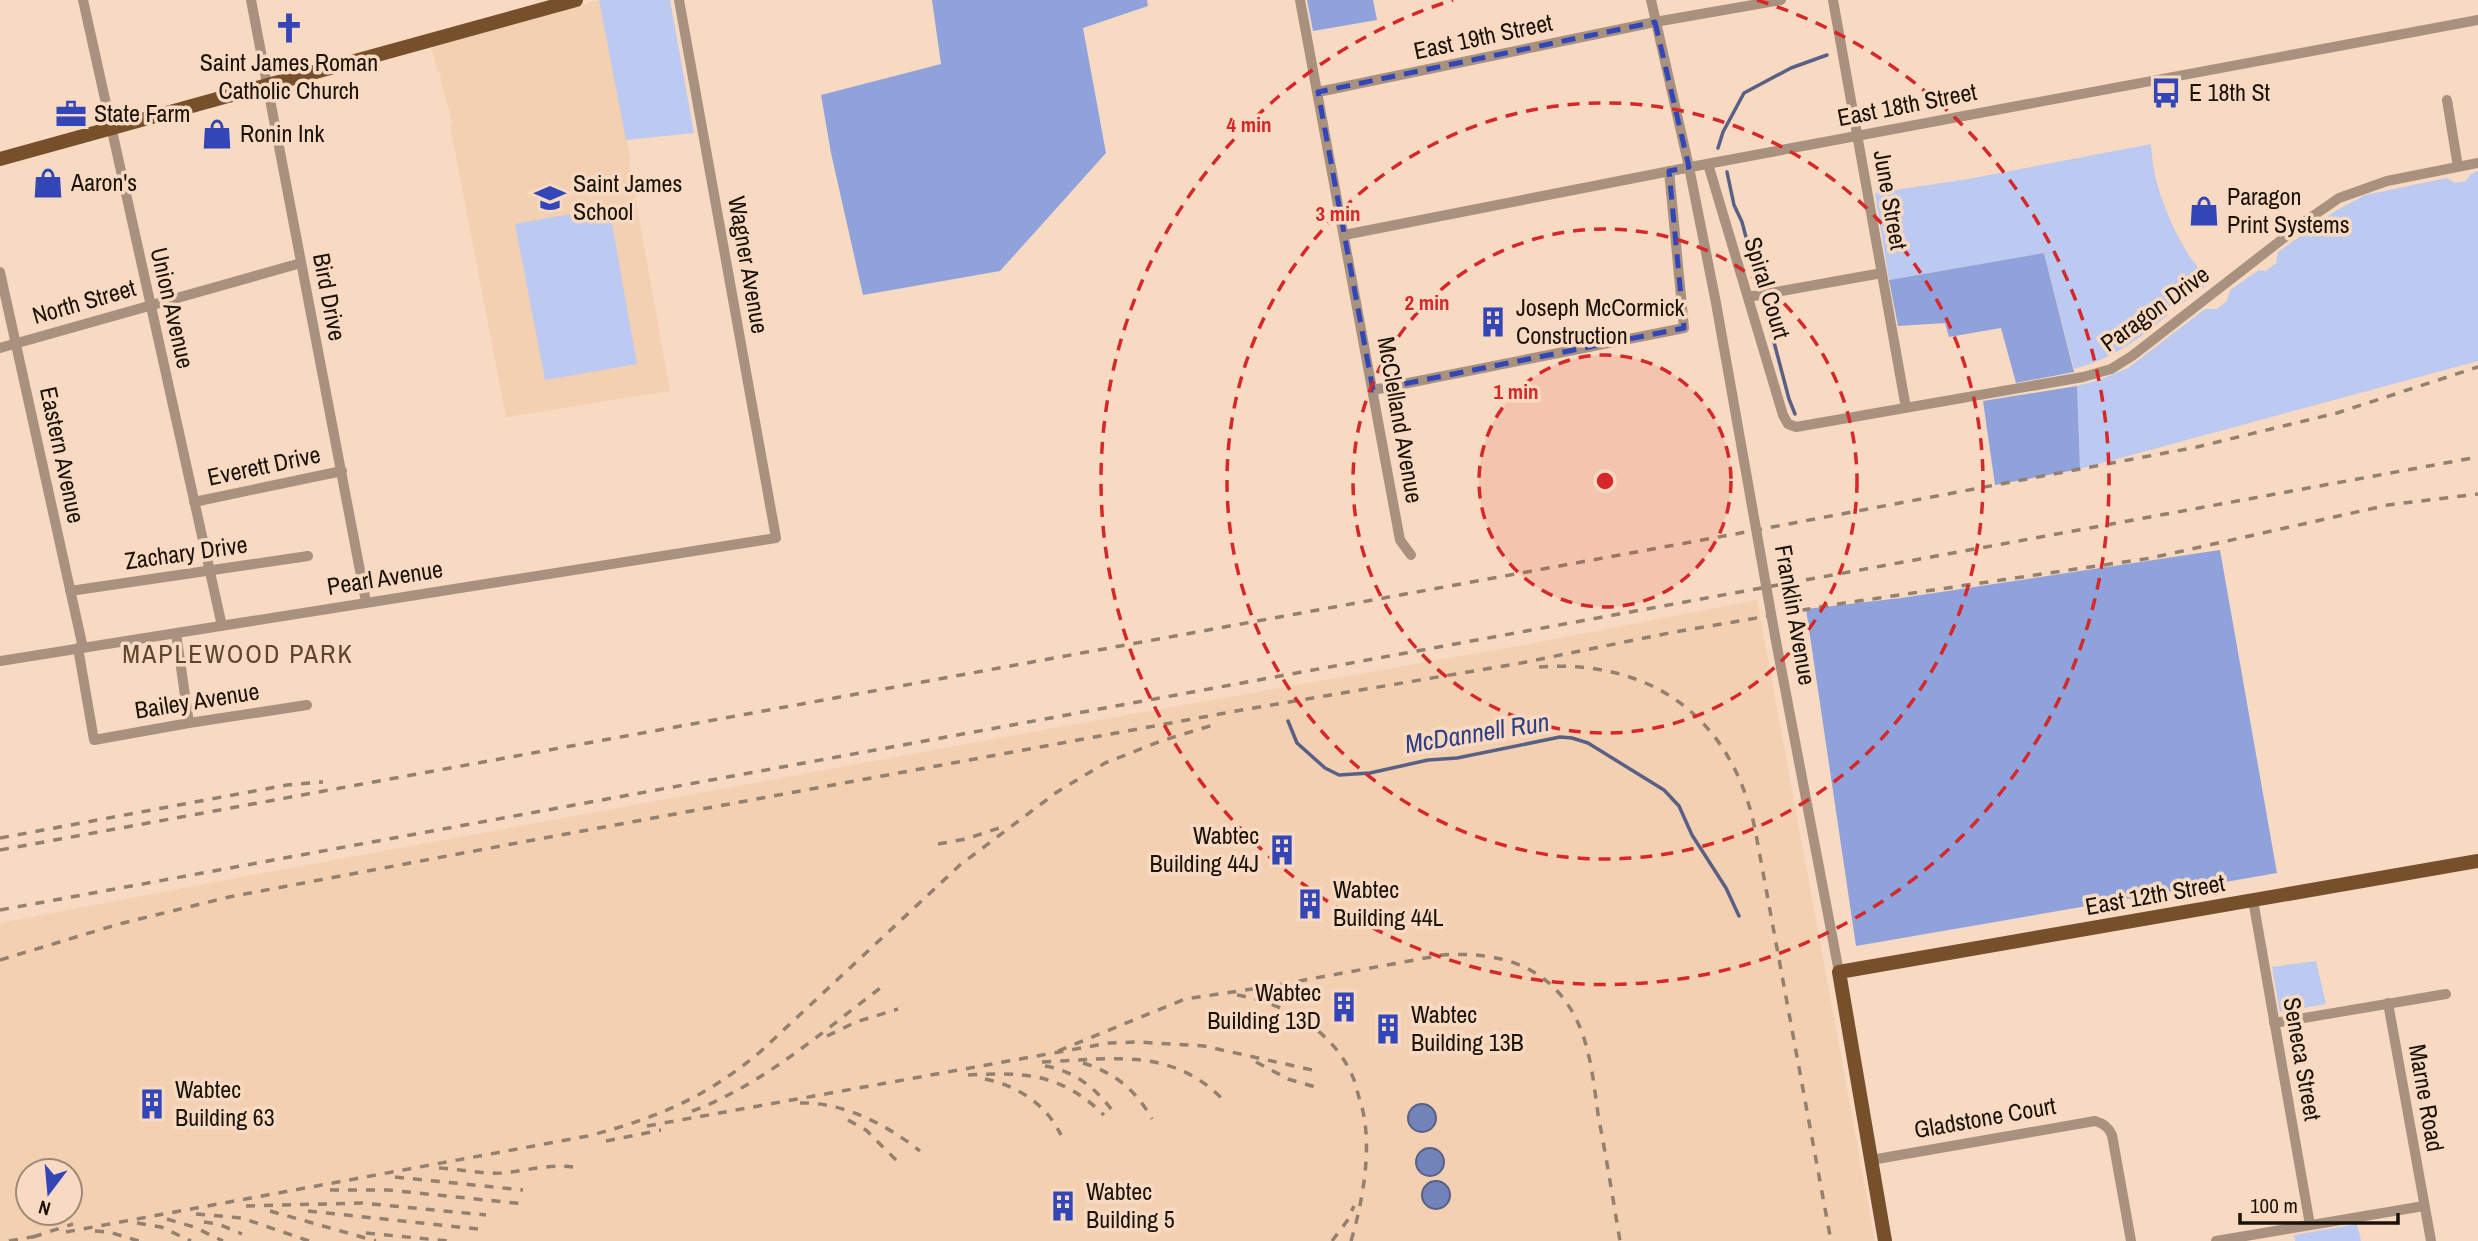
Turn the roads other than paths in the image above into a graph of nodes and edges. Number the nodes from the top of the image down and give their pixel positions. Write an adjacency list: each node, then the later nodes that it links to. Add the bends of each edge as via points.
1 (83, 0): 14 (street, Union Avenue)
2 (251, 0): 11 (street, Bird Drive)
3 (576, 0): 11 (main road, via 526,8)
4 (679, 0): 35 (street, Wagner Avenue)
5 (1300, 0): 12 (street, McClelland Avenue)
6 (1651, 0): 10 (street, Franklin Avenue)
7 (1781, 0): 10 (street, East 19th Street)
8 (1833, 0): 15 (street, June Street)
9 (2478, 20): 15 (street, East 18th Street)
10 (1655, 22): 12 (street, East 19th Street); 19 (street, Franklin Avenue)
11 (267, 85): 14 (main road); 23 (street, Bird Drive)
12 (1318, 92): 22 (street, McClelland Avenue)
13 (2447, 100): 20 (street)
14 (111, 128): 16 (main road); 27 (street, Union Avenue)
15 (1858, 136): 17 (street, East 18th Street); 25 (street, June Street)
16 (0, 159)
17 (1708, 163): 19 (street, East 18th Street); 26 (street, Spiral Court)
18 (2478, 163): 20 (street, Paragon Drive)
19 (1689, 167): 21 (street, East 18th Street); 50 (street, Franklin Avenue, bridge)
20 (2458, 167): 31 (street, Paragon Drive, via 2386,181 2339,198 2110,369)
21 (1669, 171): 22 (street, East 18th Street); 30 (street, via 1684,328)
22 (1344, 235): 30 (street, McClelland Avenue)
23 (301, 263): 27 (street, North Street); 33 (street, Bird Drive)
24 (0, 272): 28 (street, Eastern Avenue)
25 (1882, 273): 26 (street); 31 (street, June Street)
26 (1748, 298): 32 (street, Spiral Court)
27 (150, 306): 28 (street, North Street); 34 (street, Union Avenue)
28 (16, 344): 29 (street, North Street); 39 (street, Eastern Avenue)
29 (0, 348)
30 (1373, 390): 36 (street, McClelland Avenue, via 1400,540)
31 (1906, 408): 32 (street, Paragon Drive, via 1799,427)
32 (1788, 424)
33 (342, 471): 34 (street, Everett Drive); 40 (street, Bird Drive)
34 (194, 502): 38 (street, Union Avenue)
35 (776, 538): 40 (street, Pearl Avenue)
36 (1411, 555)
37 (308, 556): 38 (street, Zachary Drive)
38 (209, 571): 39 (street, Zachary Drive); 41 (street, Union Avenue)
39 (70, 591): 43 (street, Eastern Avenue)
40 (366, 602): 41 (street, Pearl Avenue)
41 (222, 626): 42 (street, Pearl Avenue)
42 (176, 633): 43 (street, Pearl Avenue); 46 (street)
43 (81, 648): 44 (street, Pearl Avenue); 47 (street, Eastern Avenue)
44 (0, 661)
45 (307, 705): 46 (street, Bailey Avenue)
46 (189, 723): 47 (street, Bailey Avenue)
47 (94, 740)
48 (2478, 861): 49 (main road, East 12th Street)
49 (2253, 901): 50 (main road, East 12th Street); 53 (street, Seneca Street)
50 (1839, 972): 54 (main road, Franklin Avenue)
51 (2446, 994): 52 (street)
52 (2388, 1003): 53 (street); 55 (street, Marne Road)
53 (2274, 1023): 56 (street, Seneca Street)
54 (1871, 1160): 57 (main road, Franklin Avenue); 58 (street, Gladstone Court, via 2095,1121 2112,1135)
55 (2424, 1206): 56 (street); 60 (street, Marne Road)
56 (2310, 1225): 59 (street)
57 (1885, 1241)
58 (2131, 1241)
59 (2216, 1241)
60 (2431, 1241)

